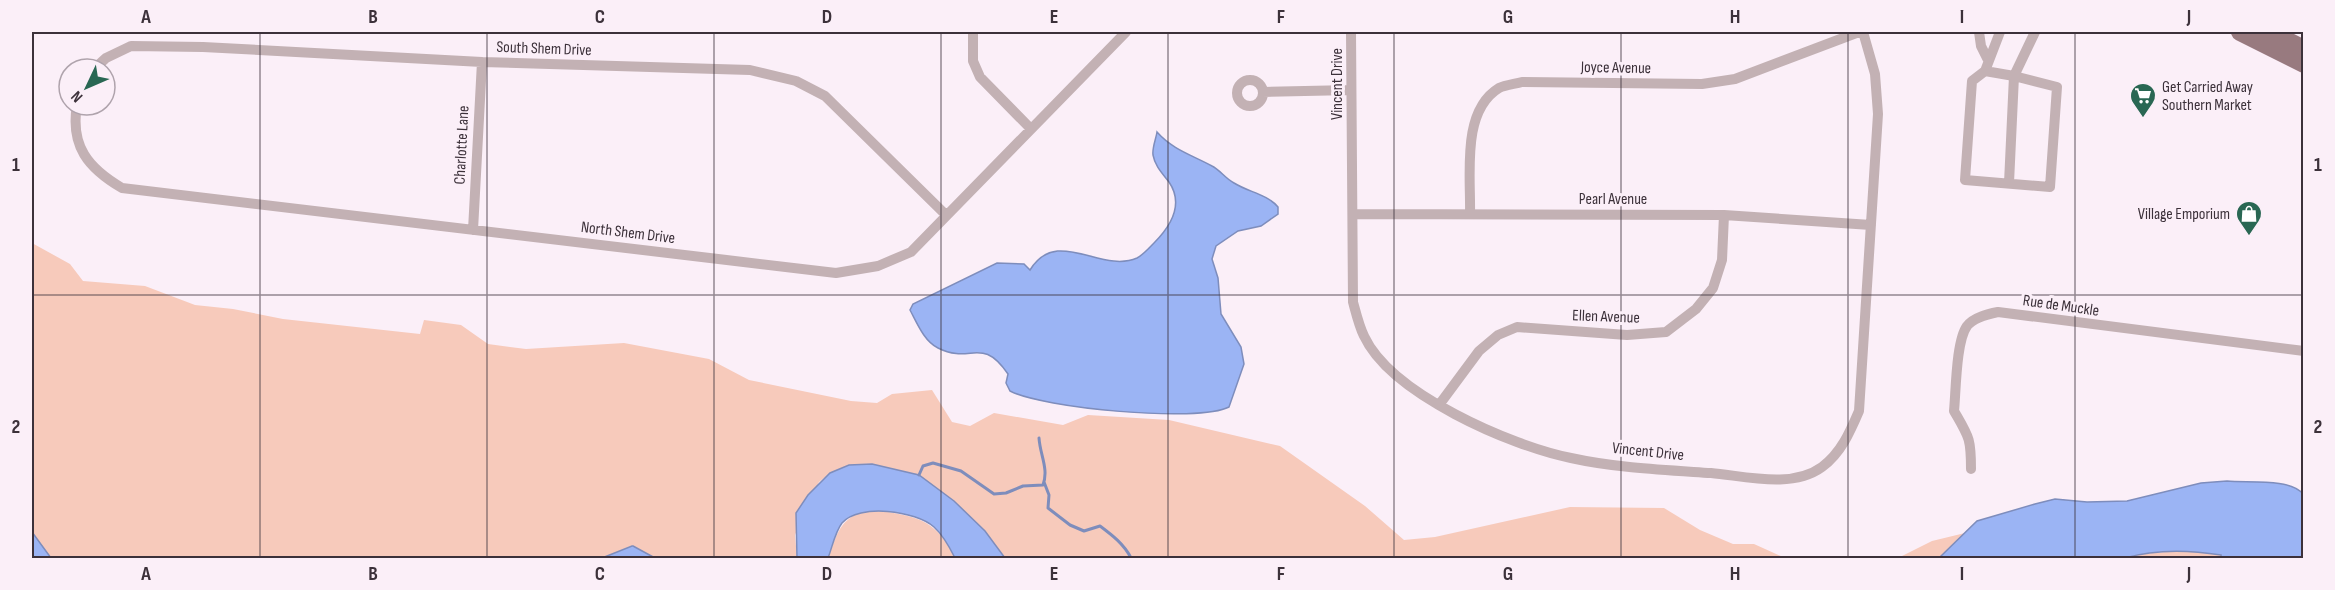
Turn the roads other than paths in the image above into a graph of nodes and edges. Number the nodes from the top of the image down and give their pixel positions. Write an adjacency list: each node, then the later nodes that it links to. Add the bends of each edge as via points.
1 (973, 32): 20 (street, via 973,61 980,77)
2 (1126, 32): 20 (street, North Shem Drive)
3 (1352, 32): 17 (street, Vincent Drive)
4 (1861, 32): 23 (street, Joyce Avenue, via 1735,79 1702,84 1522,82 1500,87 1481,104 1472,125); 26 (street, Vincent Drive, via 1875,74 1878,114)
5 (1979, 32): 12 (street)
6 (2000, 32): 12 (street)
7 (2035, 32): 16 (street)
8 (2240, 32): 14 (main road)
9 (2270, 32): 10 (main road)
10 (2304, 49)
11 (108, 57): 13 (street, South Shem Drive, via 130,46)
12 (1988, 60): 15 (street)
13 (482, 62): 24 (street, South Shem Drive, via 750,70 796,81 825,96); 27 (street, Charlotte Lane)
14 (2304, 64)
15 (1985, 71): 16 (street); 21 (street, via 1972,81 1965,180)
16 (2014, 76): 21 (street); 21 (street, via 2057,87 2050,187)
17 (1351, 90): 18 (street); 22 (street, Vincent Drive)
18 (1263, 92)
19 (75, 117): 27 (street, North Shem Drive, via 81,151 91,167 122,188)
20 (1031, 129): 24 (street, North Shem Drive)
21 (2009, 183)
22 (1354, 214): 23 (street, Pearl Avenue); 29 (street, Vincent Drive, via 1353,302 1365,338 1393,374)
23 (1470, 214): 25 (street, Pearl Avenue)
24 (946, 215): 27 (street, North Shem Drive, via 910,252 878,266 836,273)
25 (1724, 215): 26 (street, Pearl Avenue); 29 (street, Ellen Avenue, via 1722,260 1713,288 1696,309 1666,332 1628,335 1517,327 1498,335 1479,351)
26 (1871, 225): 29 (street, Vincent Drive, via 1859,411 1845,442 1821,468 1791,479 1572,459 1505,438)
27 (473, 230)
28 (2304, 351): 30 (street, Rue de Muckle, via 1998,312 1982,316 1967,326 1961,344 1954,411 1971,441)
29 (1439, 405)
30 (1971, 470)

